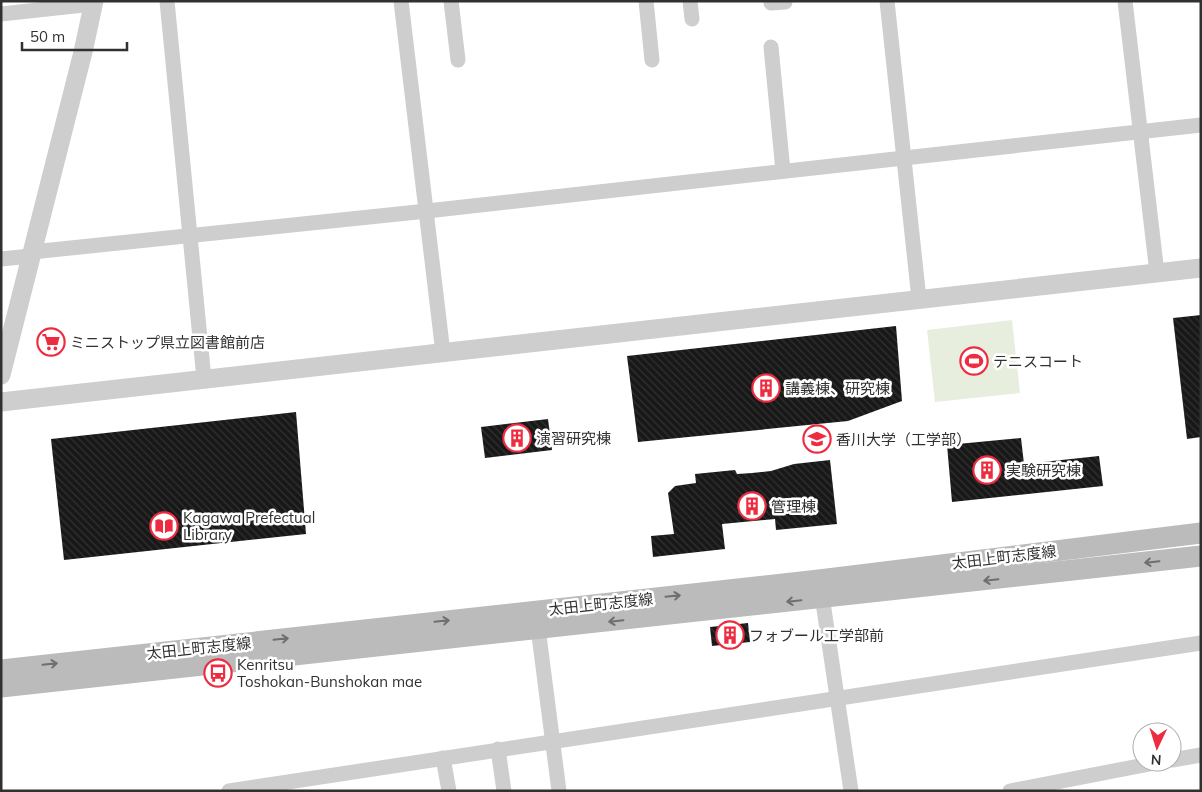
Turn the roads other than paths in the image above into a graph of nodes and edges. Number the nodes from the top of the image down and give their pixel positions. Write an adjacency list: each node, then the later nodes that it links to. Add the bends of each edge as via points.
1 (167, 1): 19 (street)
2 (401, 1): 18 (street)
3 (451, 1): 12 (street)
4 (646, 1): 13 (street)
5 (690, 1): 10 (street)
6 (887, 1): 16 (street)
7 (1125, 1): 15 (street)
8 (94, 3): 9 (street); 20 (street)
9 (1, 14)
10 (692, 18)
11 (771, 47): 17 (street)
12 (458, 60)
13 (652, 60)
14 (1201, 125): 15 (street)
15 (1140, 132): 16 (street); 23 (street)
16 (904, 157): 17 (street); 24 (street)
17 (783, 171): 18 (street)
18 (427, 211): 19 (street); 25 (street)
19 (189, 235): 20 (street); 27 (street)
20 (32, 254): 21 (street); 26 (street)
21 (1, 259)
22 (1201, 268): 23 (street)
23 (1157, 273): 24 (street)
24 (919, 299): 25 (street)
25 (443, 353): 27 (street)
26 (1, 375)
27 (204, 379): 28 (street)
28 (1, 402)
29 (1201, 533): 31 (main road, 太田上町志度線)
30 (1201, 556): 31 (main road, 太田上町志度線, one-way to 31)
31 (820, 589): 32 (main road, 太田上町志度線); 36 (street)
32 (538, 620): 34 (main road, 太田上町志度線, one-way to 32); 35 (main road, 太田上町志度線); 37 (street)
33 (1201, 643): 36 (street)
34 (1, 670)
35 (1, 687)
36 (837, 698): 37 (street); 48 (street)
37 (554, 741): 38 (street); 47 (street)
38 (498, 749): 40 (street); 46 (street)
39 (1201, 755): 41 (street)
40 (442, 758): 44 (street); 45 (street)
41 (1182, 758)
42 (1132, 770): 43 (street)
43 (1084, 784): 49 (street)
44 (229, 791)
45 (449, 791)
46 (504, 791)
47 (559, 791)
48 (850, 791)
49 (1010, 791)

